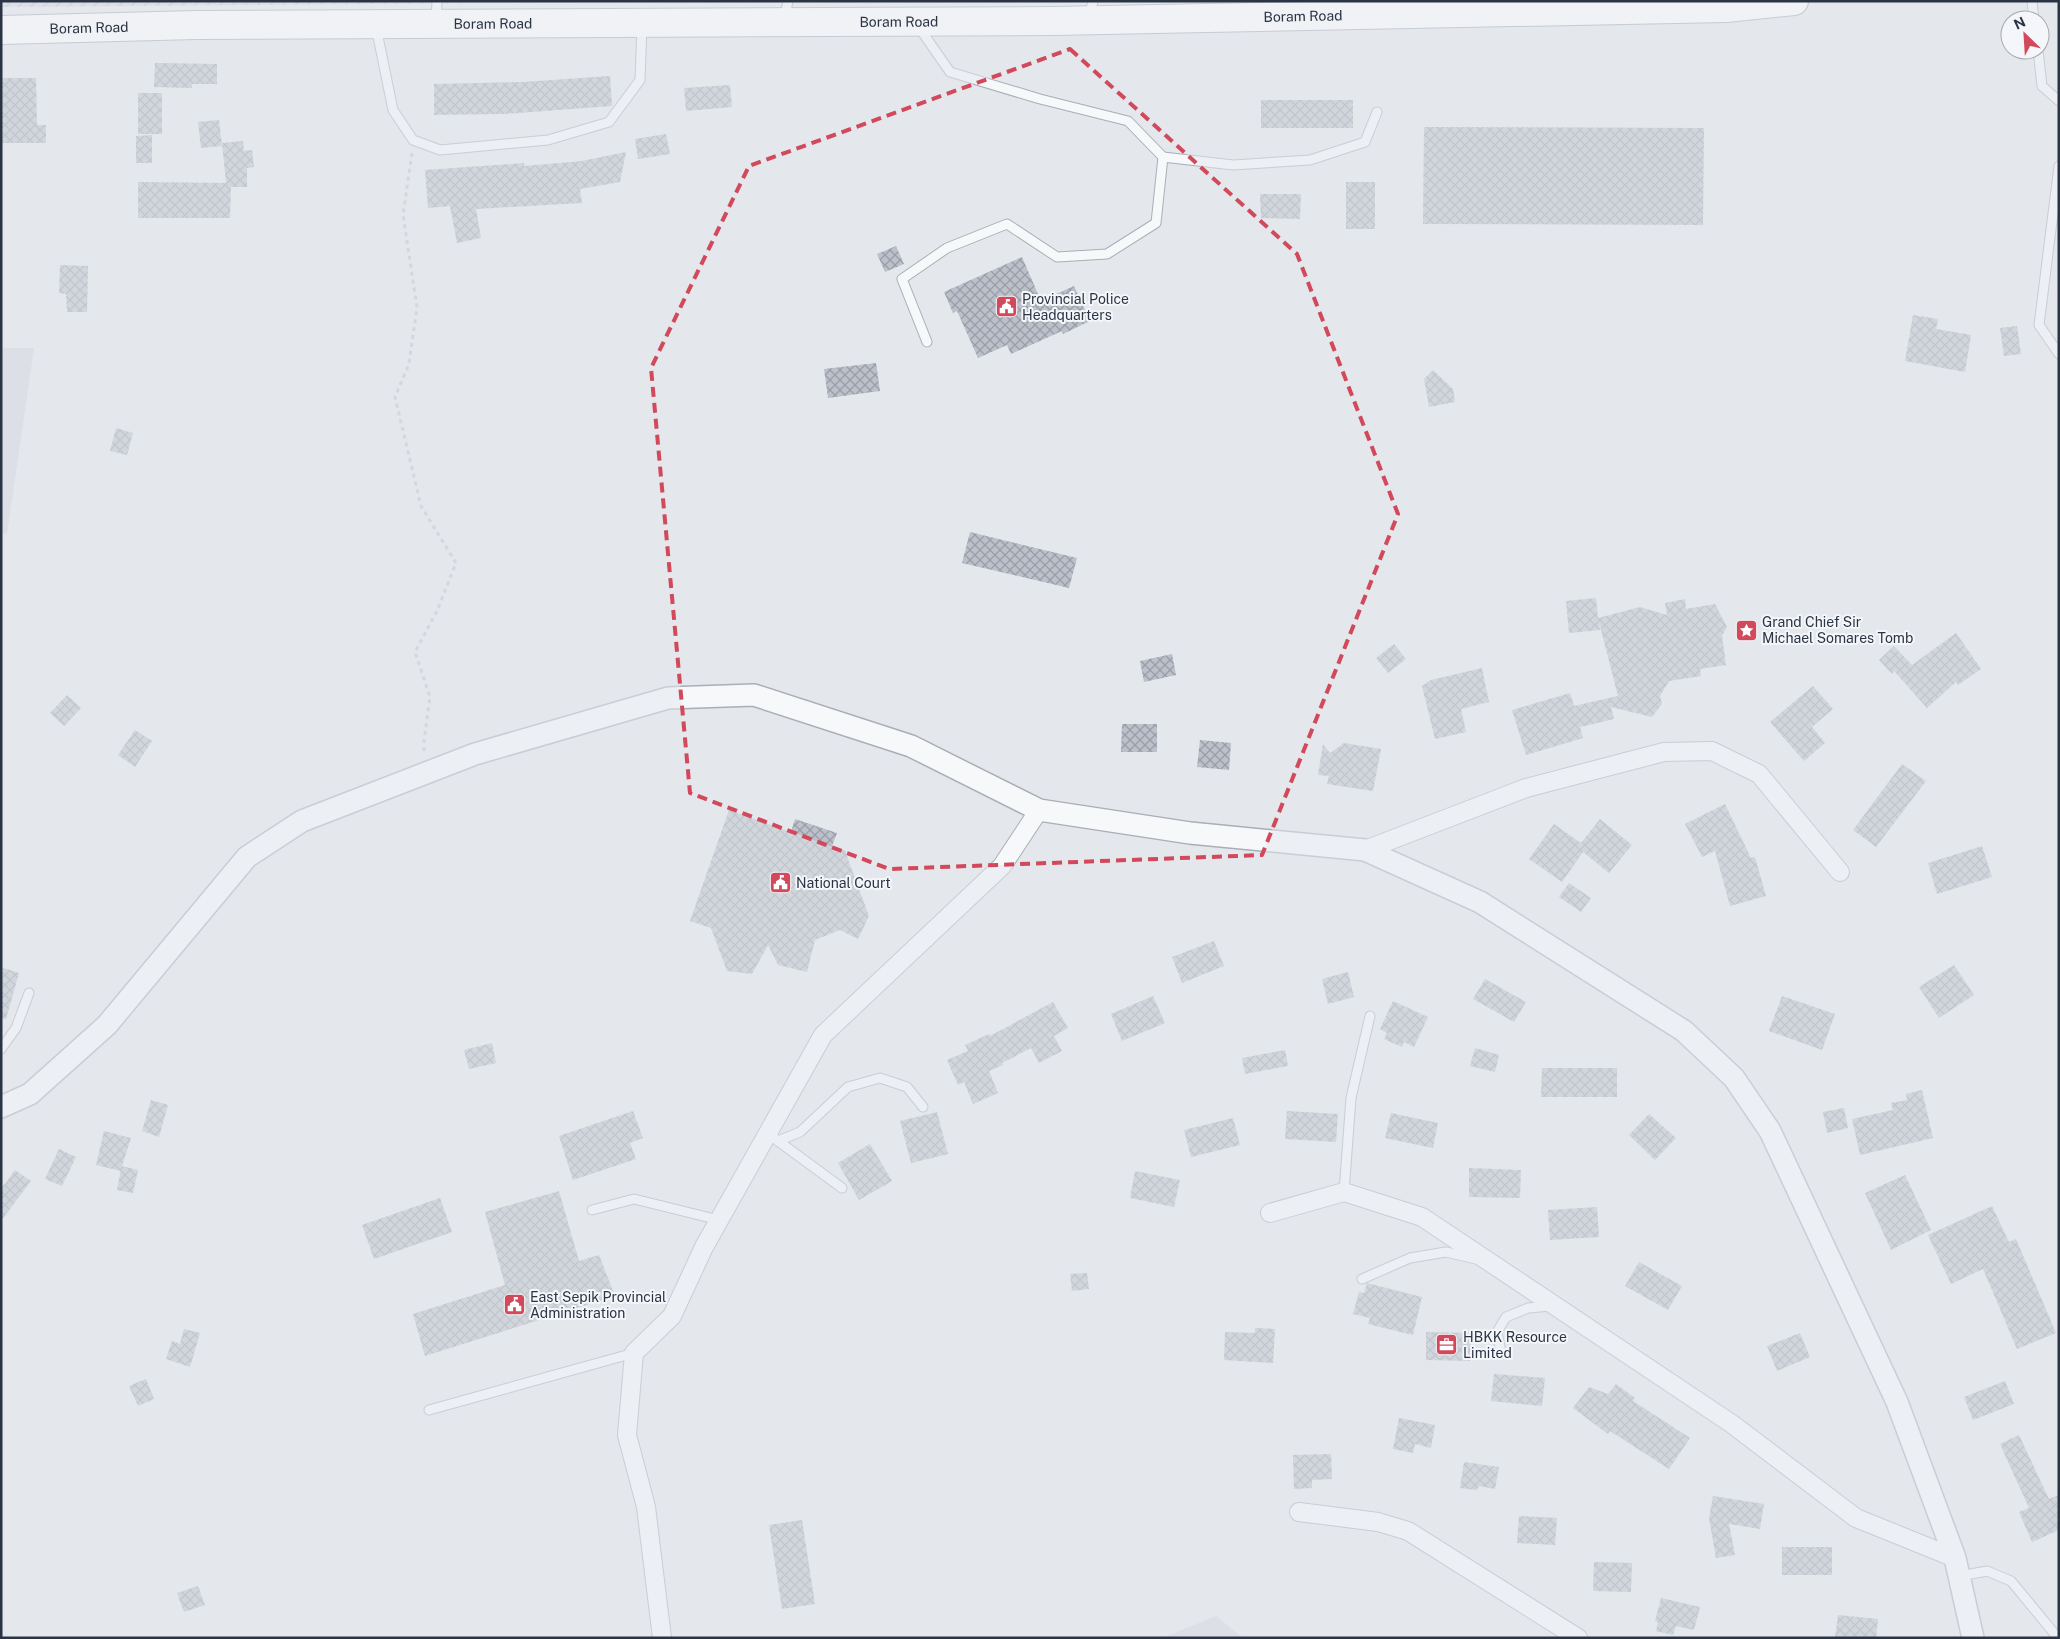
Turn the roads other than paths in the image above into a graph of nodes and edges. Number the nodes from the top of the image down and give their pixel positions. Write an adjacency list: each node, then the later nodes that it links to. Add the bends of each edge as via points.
1 (1794, 1): 2 (main road, Boram Road, via 1726,8)
2 (1667, 5): 3 (main road, Boram Road)
3 (1499, 7): 4 (main road, Boram Road)
4 (1091, 11): 7 (main road, Boram Road)
5 (786, 12): 7 (main road, Boram Road); 8 (main road, Boram Road)
6 (437, 13): 8 (main road, Boram Road); 9 (main road, Boram Road)
7 (915, 22): 14 (lane, via 950,72 1040,99 1128,120)
8 (642, 23): 9 (lane, via 640,80 609,122 548,140 440,150 413,140 393,110)
9 (376, 25): 10 (main road, Boram Road)
10 (1, 30)
11 (2039, 60): 12 (lane, via 2042,86)
12 (2059, 101)
13 (1377, 112): 14 (lane, via 1365,142 1310,160 1233,165)
14 (1163, 157): 16 (lane, via 1156,223 1107,254 1057,257 1007,224 947,248 902,279)
15 (2059, 166): 17 (lane, via 2039,325)
16 (927, 342)
17 (2059, 354)
18 (1039, 810): 19 (street, via 1190,833); 24 (street, via 911,746 754,695 668,698 475,754 302,820 247,857 107,1025 30,1094); 26 (street, via 1002,866 823,1035)
19 (1365, 850): 20 (street, via 1526,788 1664,752 1712,751 1759,774); 39 (street, via 1480,902 1684,1031 1734,1078 1770,1131 1897,1402)
20 (1840, 872)
21 (29, 993): 23 (lane, via 16,1028)
22 (1370, 1016): 28 (lane, via 1350,1098)
23 (1, 1049)
24 (1, 1107)
25 (923, 1107): 26 (lane, via 907,1087 880,1078 848,1088 800,1132)
26 (773, 1138): 27 (lane); 31 (street)
27 (842, 1188)
28 (1344, 1192): 30 (street); 32 (street, via 1422,1217)
29 (592, 1210): 31 (lane, via 634,1199)
30 (1270, 1213)
31 (719, 1220): 36 (street, via 672,1316)
32 (1488, 1261): 33 (lane, via 1446,1252 1410,1258); 34 (street)
33 (1362, 1279)
34 (1555, 1306): 35 (lane, via 1528,1308 1506,1317 1497,1332); 39 (street, via 1732,1424 1856,1518)
35 (1501, 1352)
36 (634, 1353): 37 (lane); 40 (street, via 627,1434 646,1507)
37 (429, 1410)
38 (1299, 1512): 41 (street, via 1378,1522 1408,1531)
39 (1958, 1567): 42 (street); 43 (lane, via 1987,1571 2011,1581)
40 (662, 1638)
41 (1578, 1638)
42 (1973, 1638)
43 (2058, 1638)

